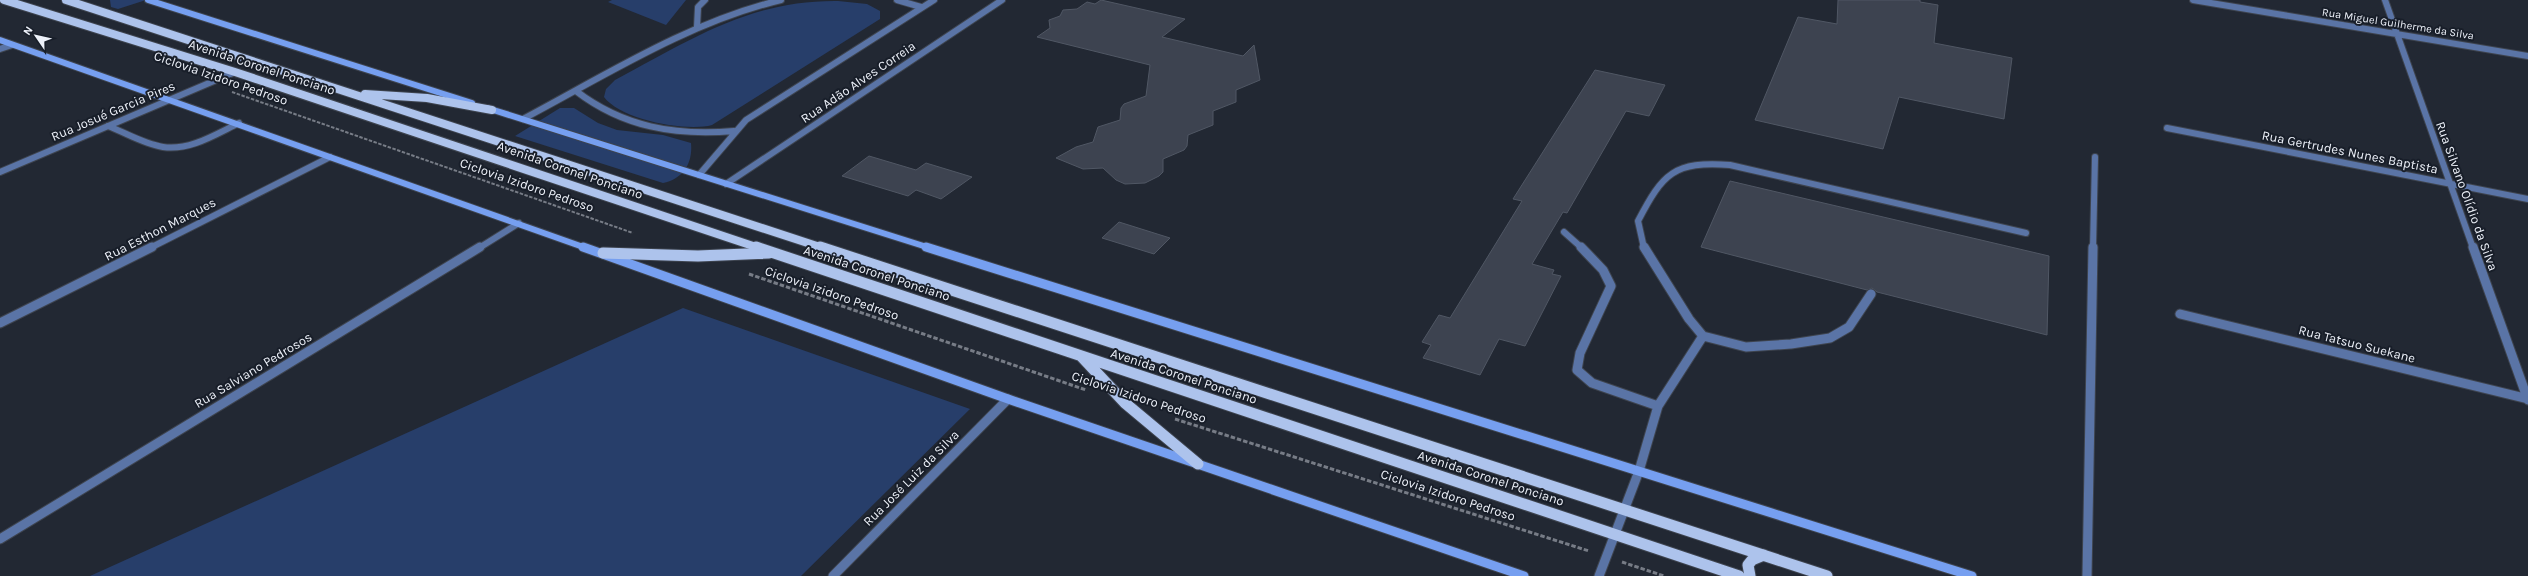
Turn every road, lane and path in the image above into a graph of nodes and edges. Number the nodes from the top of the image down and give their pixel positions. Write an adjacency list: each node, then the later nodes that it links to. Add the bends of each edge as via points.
1 (4, 0): 18 (main road, Avenida Coronel Ponciano)
2 (66, 0): 21 (main road)
3 (148, 0): 23 (main road)
4 (705, 0): 12 (street, via 698,8)
5 (780, 0): 12 (street, via 737,11)
6 (897, 0): 11 (street)
7 (934, 0): 11 (street)
8 (1002, 0): 33 (street, Rua Adão Alves Correia)
9 (2193, 0): 13 (street, Rua Miguel Guilherme da Silva)
10 (2385, 0): 13 (street, Rua Silvano Olídio da Silva)
11 (921, 7): 28 (street)
12 (697, 27): 20 (street)
13 (2399, 35): 17 (street, Rua Miguel Guilherme da Silva); 34 (street, Rua Silvano Olídio da Silva)
14 (0, 40): 15 (main road)
15 (12, 45): 16 (street); 22 (main road)
16 (0, 49)
17 (2528, 56)
18 (235, 72): 19 (street, Rua Josué Garcia Pires); 41 (main road, Avenida Coronel Ponciano)
19 (207, 84): 22 (street, Rua Josué Garcia Pires); 39 (path, Ciclovia Izidoro Pedroso)
20 (576, 91): 24 (street); 28 (street, via 616,117 661,130 692,134)
21 (348, 92): 23 (main road, via 427,98); 55 (main road)
22 (168, 100): 25 (main road); 26 (street, Rua Josué Garcia Pires)
23 (492, 110): 24 (main road)
24 (523, 119): 32 (main road)
25 (239, 123): 26 (street, via 204,140 163,147); 29 (main road)
26 (108, 126): 31 (street, Rua Josué Garcia Pires)
27 (2167, 128): 34 (street, Rua Gertrudes Nunes Baptista)
28 (734, 130): 32 (street)
29 (330, 157): 36 (main road); 45 (street, Rua Esthon Marques)
30 (2095, 157): 68 (street)
31 (0, 172)
32 (699, 175): 33 (main road)
33 (726, 184): 54 (main road)
34 (2449, 184): 35 (street, Rua Gertrudes Nunes Baptista); 50 (street, Rua Silvano Olídio da Silva)
35 (2528, 199)
36 (519, 223): 40 (main road); 57 (street, Rua Salviano Pedrosos)
37 (1564, 232): 51 (street, via 1597,262 1608,275 1611,286 1580,353 1577,370 1592,383)
38 (2026, 233): 46 (street, via 1730,165 1708,163 1686,166 1664,178 1638,221 1642,244 1689,319)
39 (639, 235)
40 (603, 253): 41 (main road, via 698,256); 49 (main road)
41 (775, 253): 47 (main road, Avenida Coronel Ponciano)
42 (743, 272): 48 (path, Ciclovia Izidoro Pedroso, via 983,357)
43 (1871, 294): 46 (street, via 1849,327 1830,338 1746,347)
44 (2180, 314): 50 (street, Rua Tatsuo Suekane)
45 (0, 323)
46 (1703, 336): 51 (street)
47 (1080, 356): 53 (main road, via 1125,403); 56 (main road, Avenida Coronel Ponciano)
48 (1090, 391)
49 (1008, 398): 53 (main road); 60 (street, Rua José Luiz da Silva)
50 (2528, 399)
51 (1658, 406): 54 (street)
52 (1170, 417): 59 (path, Ciclovia Izidoro Pedroso)
53 (1198, 464): 61 (main road)
54 (1639, 471): 55 (street); 67 (main road)
55 (1625, 510): 56 (street); 58 (main road)
56 (1614, 534): 59 (street); 64 (main road, Avenida Coronel Ponciano)
57 (0, 539)
58 (1764, 555): 65 (main road, via 1752,560 1748,565); 66 (main road)
59 (1606, 556): 62 (street); 63 (path, Ciclovia Izidoro Pedroso)
60 (832, 576)
61 (1524, 576)
62 (1599, 576)
63 (1664, 576)
64 (1739, 576)
65 (1750, 576)
66 (1827, 576)
67 (1972, 576)
68 (2087, 576)

